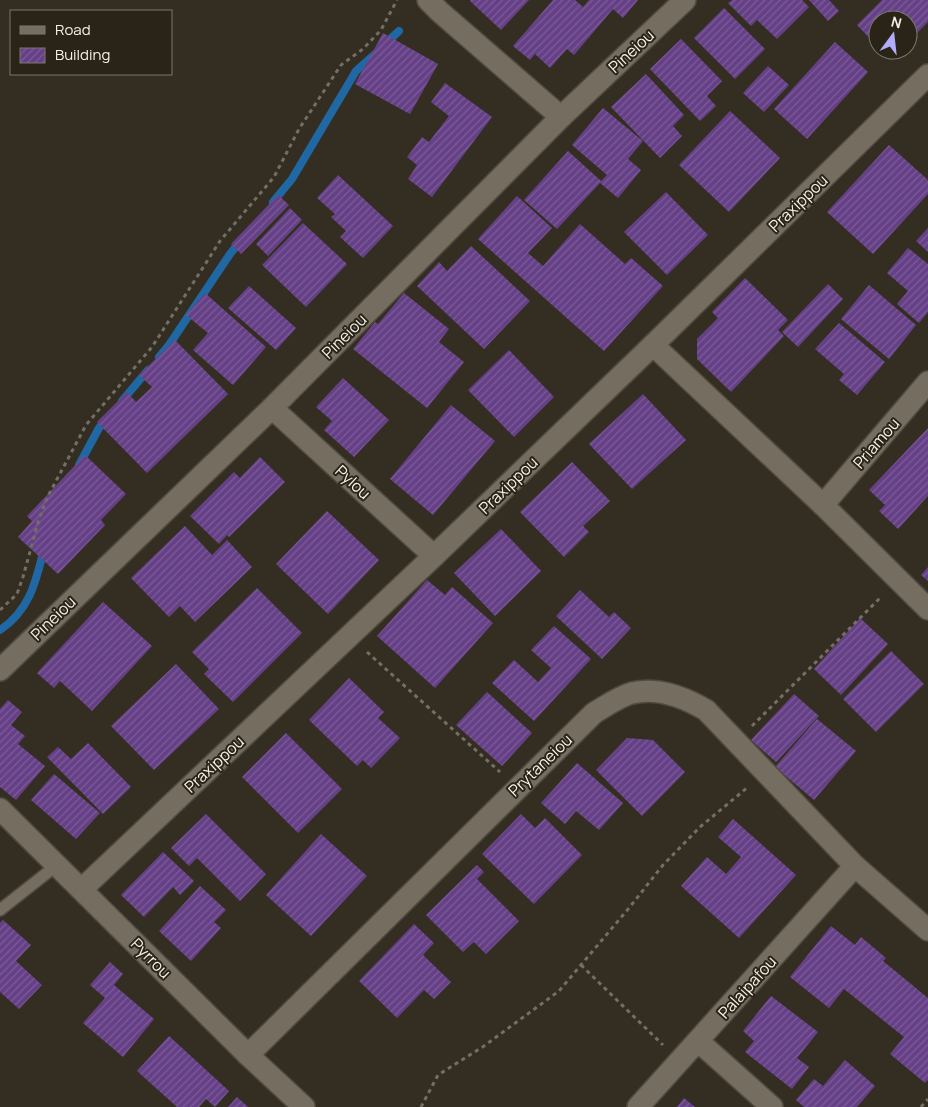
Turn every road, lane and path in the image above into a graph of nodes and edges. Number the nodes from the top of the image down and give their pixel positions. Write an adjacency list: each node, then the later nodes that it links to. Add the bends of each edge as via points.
1 (397, 0): 13 (path, via 381,30 363,49 341,64 299,129 274,177 220,241 152,347 86,425 48,496 17,594)
2 (685, 0): 5 (street, Pineiou)
3 (439, 4): 5 (street)
4 (928, 75): 6 (street, Praxippou)
5 (562, 117): 8 (street, Pineiou)
6 (653, 345): 9 (street); 10 (street, Praxippou)
7 (928, 382): 9 (street, Priamou)
8 (272, 408): 10 (street, Pylou); 15 (street, Pineiou)
9 (823, 505): 11 (street)
10 (434, 556): 14 (street, Praxippou)
11 (898, 579): 12 (street); 16 (path)
12 (928, 609)
13 (0, 610)
14 (350, 636): 18 (path); 22 (street, Praxippou)
15 (0, 670)
16 (736, 742): 17 (street, Prytaneiou); 18 (street, Prytaneiou, via 706,710 687,699 660,693 632,693 594,713)
17 (766, 772): 21 (street, Prytaneiou); 25 (path, via 700,827 663,865)
18 (517, 788): 27 (street, Prytaneiou)
19 (0, 809): 20 (street, Pyrrou)
20 (57, 865): 22 (street, Pyrrou); 23 (lane)
21 (855, 866): 24 (street, Prytaneiou); 26 (street, Palaipafou)
22 (82, 889): 27 (street, Pyrrou)
23 (0, 910)
24 (928, 930)
25 (581, 965): 28 (path); 31 (path, via 559,991 438,1075)
26 (698, 1041): 28 (street, Palaipafou); 33 (street)
27 (248, 1055): 30 (street, Pyrrou)
28 (680, 1061): 32 (street, Palaipafou)
29 (928, 1099): 34 (path)
30 (304, 1107)
31 (421, 1107)
32 (638, 1107)
33 (772, 1107)
34 (921, 1107)

